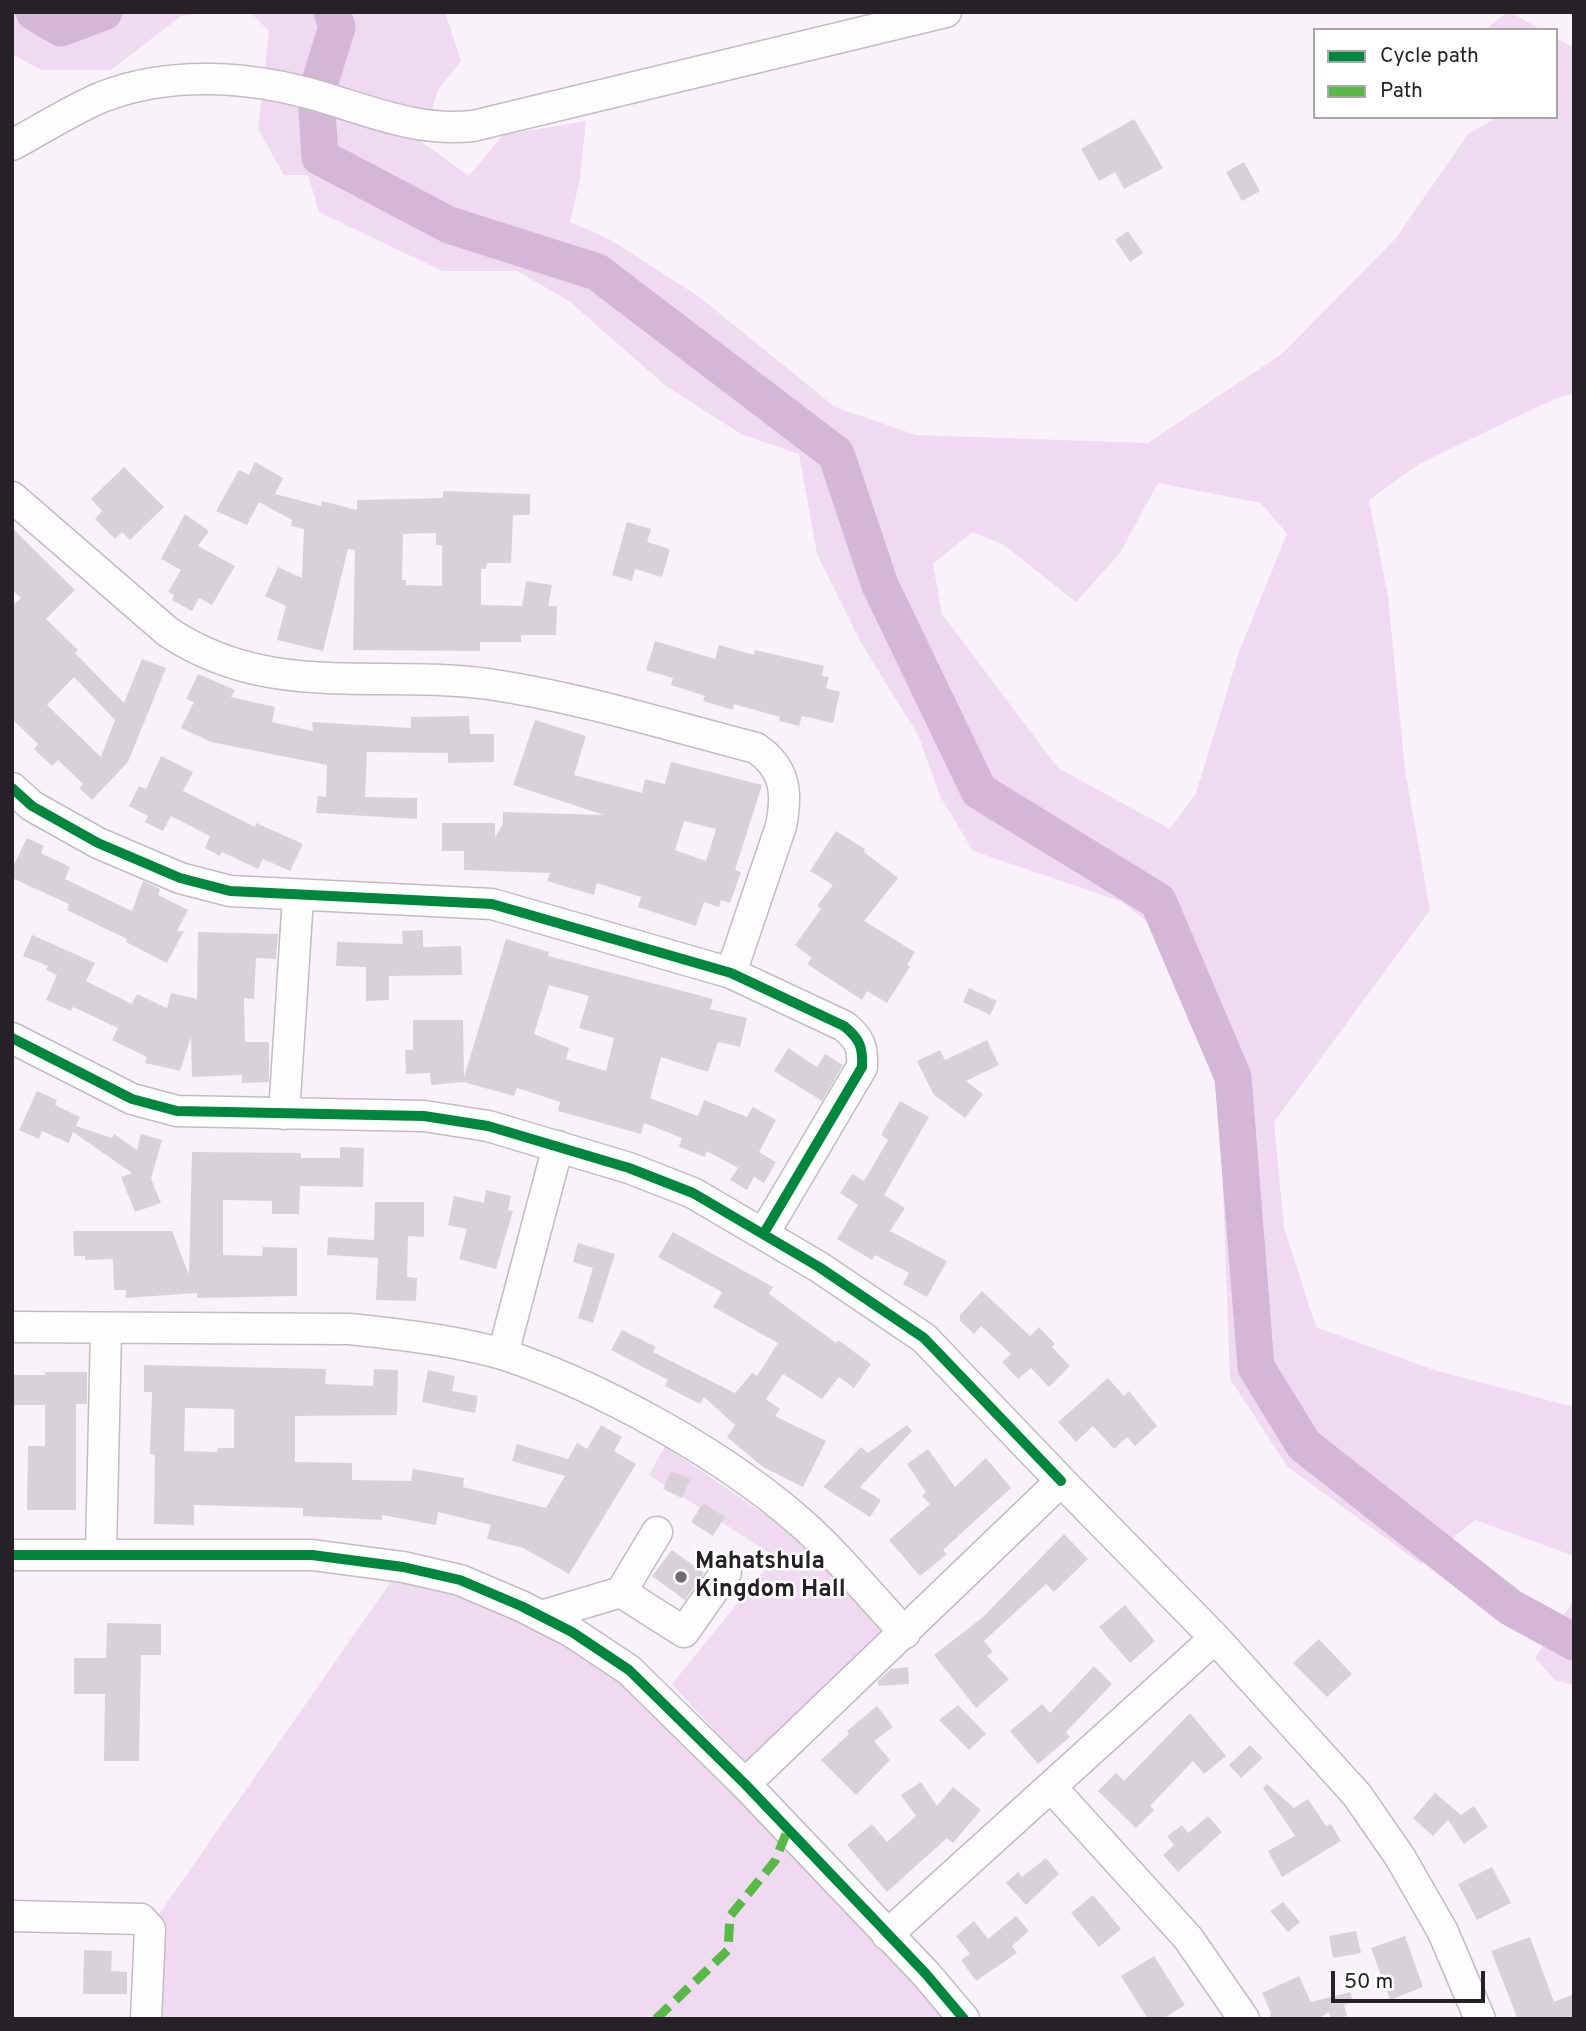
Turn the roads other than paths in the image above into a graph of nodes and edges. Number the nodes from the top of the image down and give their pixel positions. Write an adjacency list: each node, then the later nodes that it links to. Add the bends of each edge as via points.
1 (946, 12): 2 (street, via 472,126 414,125 272,86 184,78 101,98)
2 (12, 145)
3 (12, 497): 6 (street, via 168,632 190,647 235,665 284,675 484,684 528,691 756,748 772,759 783,777 786,802)
4 (12, 788): 5 (street, via 32,806 98,842 180,878 230,891)
5 (298, 897): 6 (street, via 492,904); 8 (street)
6 (732, 973): 10 (street, via 844,1027 859,1039 863,1052 862,1067)
7 (16, 1049): 8 (street, via 132,1099 177,1111)
8 (284, 1114): 9 (street, via 424,1116 488,1126)
9 (558, 1146): 10 (street, via 693,1193); 13 (street)
10 (765, 1233): 14 (street, via 924,1338)
11 (12, 1327): 12 (street)
12 (106, 1330): 13 (street, via 349,1329); 16 (street)
13 (503, 1354): 21 (street, via 613,1400 742,1478 800,1522)
14 (1061, 1481): 21 (street); 22 (street)
15 (657, 1532): 19 (street)
16 (101, 1553): 17 (street); 20 (street, via 312,1555 403,1567 460,1580)
17 (12, 1555)
18 (726, 1572): 19 (street, via 684,1632)
19 (621, 1592): 20 (street)
20 (541, 1616): 23 (street, via 629,1670)
21 (905, 1633): 23 (street)
22 (1215, 1638): 24 (street); 30 (street, via 1357,1795 1443,1932)
23 (745, 1784): 26 (street)
24 (1052, 1788): 26 (street); 29 (street, via 1188,1938)
25 (12, 1916): 27 (street, via 141,1919 150,1929)
26 (887, 1935): 28 (street)
27 (146, 2019)
28 (964, 2019)
29 (1244, 2019)
30 (1480, 2019)

